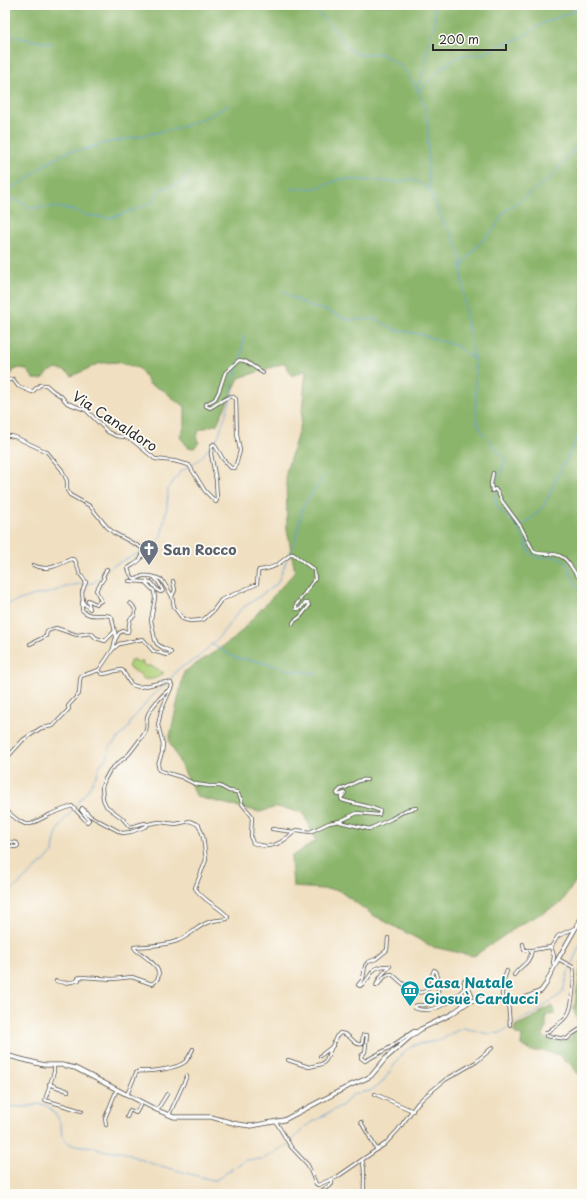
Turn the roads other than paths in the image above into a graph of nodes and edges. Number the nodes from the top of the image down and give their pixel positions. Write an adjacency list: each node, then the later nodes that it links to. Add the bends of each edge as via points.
1 (263, 374): 2 (street, Via Canaldoro, via 245,361 239,360 224,373 220,391 206,404 210,408 232,396 236,399 237,407 240,451 235,468 231,468 216,445 212,445 216,502 205,491 190,465 158,460 132,440 108,432 86,410 67,403 46,385 40,385 32,392 18,386 12,379)
2 (5, 384)
3 (5, 435): 7 (street, via 46,452 62,470 70,495 90,506 114,533 142,548 142,559 128,568 131,575 136,579)
4 (493, 473): 8 (street, via 490,488 492,491 496,490 534,552 562,557)
5 (33, 565): 13 (street, via 42,569 70,559 75,560 86,582 82,592)
6 (108, 569): 13 (street, via 96,590 101,601 96,604 88,600 90,609)
7 (153, 576): 11 (street, via 162,592 158,591 152,582); 12 (street, via 165,582)
8 (582, 580)
9 (129, 581): 11 (street)
10 (173, 581): 12 (street, via 175,590)
11 (147, 582): 19 (street, via 154,591 155,598 151,620 155,640 171,654 153,651 143,639 119,644)
12 (172, 596): 15 (street, via 174,607 184,619 203,620 221,600 257,584 259,570 270,569 293,554 314,570 315,579 296,605 296,610 305,603 309,606)
13 (83, 602): 16 (street, via 84,613 91,616 110,616)
14 (130, 603): 17 (street, via 134,607 134,616 130,619 128,632 120,631)
15 (294, 624)
16 (114, 632): 17 (street); 18 (street, via 105,641 91,633 76,635 56,628 47,631 46,636)
17 (116, 638): 19 (street)
18 (30, 644)
19 (113, 649): 20 (street)
20 (99, 670): 21 (street, via 105,674 122,670 130,683 137,686 167,682 171,683); 22 (street, via 82,676 77,696 53,726 41,728 23,740)
21 (171, 688): 27 (street, via 152,708 147,717 145,733 129,754 110,770 102,787 106,806 130,827); 29 (street, via 158,725 163,744 158,765 160,770 195,784 220,786 237,792 242,804 252,816 253,843 274,846)
22 (5, 760)
23 (367, 780): 26 (street, via 341,789 338,795 345,793 342,800 380,811 379,815 357,813)
24 (416, 808): 26 (street, via 406,810 369,829)
25 (5, 810): 27 (street, via 25,824 32,824 72,806 87,822 89,820 82,813 82,808 90,816 122,833 146,827)
26 (340, 821): 29 (street, via 329,822 310,832)
27 (148, 824): 42 (street, via 190,821 199,826 206,860 195,888 203,898 224,912 228,919 209,922 176,942 134,947 157,968 158,977 152,984 132,978 81,977 79,980 62,983)
28 (272, 828): 29 (street)
29 (294, 831)
30 (5, 837): 31 (street, via 18,846)
31 (5, 845)
32 (582, 917): 33 (street)
33 (575, 927): 36 (street, via 558,936); 38 (street)
34 (388, 938): 45 (street, via 387,950 368,962 363,979 358,985 366,982 376,969 390,966 382,972 376,986 392,974 413,991 423,992 431,984 434,970 439,978 437,995 432,1002 425,1005 417,1004 415,1008 420,1010 439,1007 462,991 466,980 472,995)
35 (522, 944): 37 (street, via 524,950)
36 (550, 947): 37 (street); 39 (street)
37 (531, 950): 41 (street, via 531,956)
38 (558, 959): 39 (street); 47 (street, via 574,969 574,985 568,1014 546,1036 567,1039)
39 (555, 965): 44 (street, via 541,991 526,998)
40 (507, 971): 43 (street, via 502,984)
41 (514, 975)
42 (56, 981)
43 (502, 1001): 44 (street); 45 (street, via 478,999)
44 (508, 1001): 46 (street)
45 (462, 1007): 48 (street)
46 (510, 1025)
47 (582, 1028)
48 (417, 1032): 49 (street, via 414,1031 365,1061 361,1056 365,1052 367,1035 363,1035 362,1044 358,1044 351,1037 340,1033); 71 (street, via 386,1058 371,1076)
49 (333, 1045): 53 (street); 54 (street, via 322,1064 309,1067)
50 (494, 1047): 68 (street, via 476,1062 432,1090)
51 (193, 1049): 64 (street, via 184,1062 169,1068 136,1073)
52 (5, 1054): 55 (street)
53 (320, 1056)
54 (288, 1060)
55 (54, 1066): 58 (street); 60 (street, via 75,1068)
56 (187, 1076): 69 (street)
57 (62, 1083): 59 (street)
58 (49, 1084): 59 (street); 67 (street, via 45,1100)
59 (60, 1088): 61 (street)
60 (117, 1090): 64 (street); 73 (street, via 105,1118)
61 (68, 1091)
62 (167, 1094): 66 (street)
63 (375, 1094): 68 (street)
64 (127, 1095): 65 (street)
65 (142, 1102): 66 (street); 70 (street, via 136,1113 130,1110)
66 (157, 1110): 69 (street)
67 (82, 1111)
68 (413, 1111): 74 (street, via 394,1135)
69 (169, 1115): 71 (street, via 184,1118 211,1117 251,1126)
70 (127, 1117)
71 (276, 1122): 76 (street, via 288,1142 308,1165 316,1184)
72 (361, 1122): 74 (street)
73 (106, 1125)
74 (377, 1150): 75 (street)
75 (362, 1160): 76 (street); 78 (street)
76 (332, 1180): 77 (street, via 332,1184)
77 (317, 1194)
78 (364, 1194)

